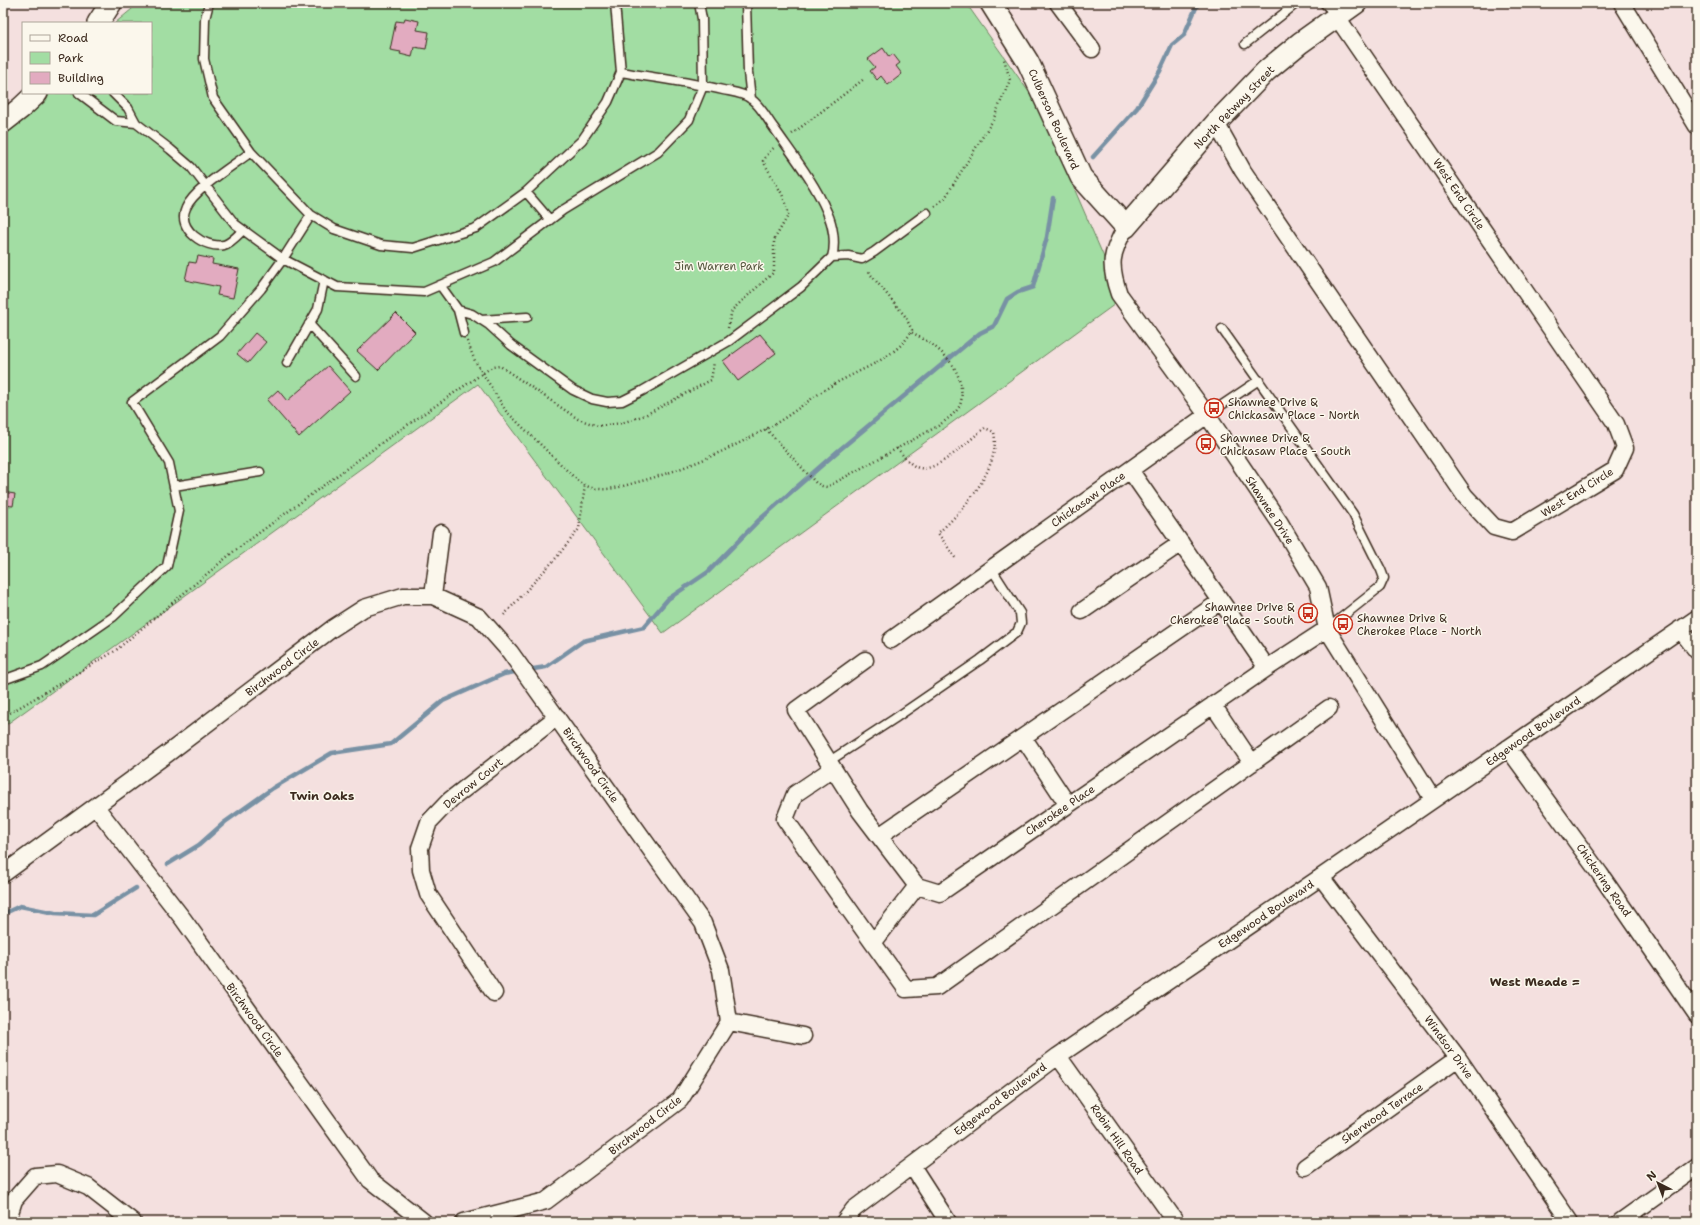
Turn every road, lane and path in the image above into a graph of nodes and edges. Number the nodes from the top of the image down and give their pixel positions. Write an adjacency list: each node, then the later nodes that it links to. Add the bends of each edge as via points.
1 (111, 3): 12 (street)
2 (209, 3): 28 (lane, via 205,19 204,59 213,98)
3 (615, 3): 16 (lane)
4 (699, 3): 18 (lane, via 702,19)
5 (746, 3): 22 (lane)
6 (991, 3): 34 (street, Culberson Boulevard, via 1028,62 1080,178)
7 (1058, 3): 14 (street)
8 (1297, 3): 13 (lane)
9 (1356, 3): 11 (street, North Petway Street)
10 (1622, 3): 25 (street)
11 (1330, 10): 24 (street, North Petway Street, via 1300,43 1266,72); 24 (street, West End Circle, via 1616,424 1625,448 1615,470 1512,532 1494,527 1456,483 1243,171)
12 (99, 22)
13 (1245, 44)
14 (1092, 49)
15 (1003, 52): 31 (path, via 1010,80 993,120 945,198)
16 (621, 72): 18 (lane); 30 (lane, via 608,102 582,140)
17 (864, 79): 27 (path)
18 (703, 86): 22 (lane); 33 (lane, via 689,120 658,152)
19 (36, 94): 23 (street)
20 (80, 94): 26 (lane, via 116,121)
21 (114, 94): 26 (lane, via 128,108)
22 (751, 99): 27 (lane)
23 (3, 122)
24 (1216, 123): 34 (street, North Petway Street)
25 (1696, 123)
26 (136, 124): 29 (lane, via 170,148 191,167)
27 (783, 141): 36 (lane, via 816,190 827,212 833,232); 48 (path, via 770,151 764,161 782,194 789,214 774,240 774,272 732,310 727,334)
28 (251, 152): 29 (lane); 32 (lane)
29 (206, 186): 35 (lane, via 235,224); 35 (lane, via 190,200 185,209 184,221 191,232 201,241 213,246 226,244)
30 (526, 192): 32 (lane, via 476,228 413,248 381,245 334,229); 33 (lane)
31 (927, 213): 37 (lane)
32 (311, 215): 38 (lane)
33 (550, 220): 40 (lane, via 494,262)
34 (1126, 227): 53 (street, Shawnee Drive, via 1117,242 1112,263 1119,294)
35 (243, 230): 38 (lane)
36 (832, 257): 37 (lane); 48 (lane, via 801,287)
37 (862, 258): 46 (path, via 871,275 905,316)
38 (283, 259): 39 (lane); 59 (lane, via 220,336 132,402 170,463)
39 (324, 280): 40 (lane, via 337,287 424,292); 44 (lane, via 318,309)
40 (440, 285): 41 (lane)
41 (458, 310): 43 (lane); 47 (lane)
42 (527, 317): 43 (lane)
43 (481, 320): 48 (lane, via 573,390 592,399 607,402 622,402)
44 (309, 324): 49 (lane); 51 (lane)
45 (1222, 329): 52 (lane)
46 (911, 332): 54 (path, via 908,340 875,363 827,388); 55 (path, via 931,343 952,364 957,371 962,392 960,406 952,416)
47 (464, 333): 50 (path, via 475,361)
48 (720, 346): 50 (path, via 711,380 645,415 622,423 598,426 578,419 500,366 492,367)
49 (287, 363)
50 (483, 373): 58 (path, via 506,411 567,471); 78 (path, via 384,441 233,552 115,651)
51 (356, 376)
52 (1259, 380): 53 (lane); 69 (lane, via 1353,514 1384,578 1380,587)
53 (1207, 415): 56 (street, Chickasaw Place); 69 (street, Shawnee Drive, via 1280,523 1318,587)
54 (766, 430): 55 (path, via 816,483 822,486 827,486); 58 (path, via 719,454 672,472 616,488 599,489)
55 (897, 448): 62 (path, via 908,461 920,468 929,468 939,465 985,428 994,432 994,453 980,484 965,506 938,533)
56 (1130, 470): 61 (street); 63 (street, Chickasaw Place)
57 (260, 472): 59 (lane)
58 (585, 485): 67 (path, via 579,529)
59 (174, 486): 75 (lane, via 178,511 167,566 112,617 42,666)
60 (441, 533): 64 (street)
61 (1181, 543): 65 (street); 66 (street)
62 (956, 559)
63 (990, 568): 71 (street, Chickasaw Place); 83 (lane, via 1020,613 1021,623 1017,632)
64 (433, 596): 79 (street, Birchwood Circle, via 479,616 510,652); 86 (street, Birchwood Circle, via 403,596 364,608 326,632)
65 (1221, 601): 74 (street); 80 (street)
66 (1082, 611)
67 (504, 615)
68 (1697, 618): 70 (street, Edgewood Boulevard)
69 (1327, 629): 74 (street, Cherokee Place); 84 (street, Shawnee Drive)
70 (1680, 629): 72 (street); 81 (street, Edgewood Boulevard)
71 (891, 640)
72 (1697, 651)
73 (865, 660): 83 (street, via 796,710)
74 (1267, 668): 76 (street, Cherokee Place)
75 (3, 680)
76 (1213, 705): 82 (street); 85 (street, Cherokee Place)
77 (1329, 708): 82 (street)
78 (3, 717)
79 (557, 717): 92 (street, Devrow Court, via 450,800 429,822 420,848 421,870 428,894); 94 (street, Birchwood Circle, via 703,923 721,970)
80 (1023, 737): 85 (street); 87 (street)
81 (1508, 748): 84 (street, Edgewood Boulevard); 93 (street, Chickering Road, via 1600,874)
82 (1252, 763): 91 (street, via 937,987 906,989)
83 (830, 765): 87 (street); 91 (street, via 795,794 785,819)
84 (1433, 800): 89 (street, Edgewood Boulevard)
85 (1068, 805): 90 (street, Cherokee Place, via 940,893)
86 (96, 807): 88 (street, Birchwood Circle); 103 (street, Birchwood Circle, via 183,919 370,1180)
87 (879, 836): 90 (street)
88 (3, 874)
89 (1321, 877): 96 (street, Edgewood Boulevard); 97 (street, Windsor Drive)
90 (917, 886): 91 (street)
91 (873, 943)
92 (494, 992)
93 (1697, 1014)
94 (729, 1022): 95 (street); 104 (street, Birchwood Circle, via 680,1100 546,1201)
95 (804, 1036)
96 (1058, 1056): 98 (street, Edgewood Boulevard); 107 (street, Robin Hill Road)
97 (1458, 1058): 99 (street, Sherwood Terrace); 108 (street, Windsor Drive)
98 (912, 1166): 105 (street, Edgewood Boulevard, via 854,1209); 106 (street)
99 (1305, 1167)
100 (1697, 1167): 109 (street)
101 (7, 1222): 102 (street, via 14,1200 35,1176 57,1174 88,1187)
102 (133, 1222)
103 (424, 1222)
104 (464, 1222)
105 (844, 1222)
106 (948, 1222)
107 (1176, 1222)
108 (1570, 1222)
109 (1620, 1222)

